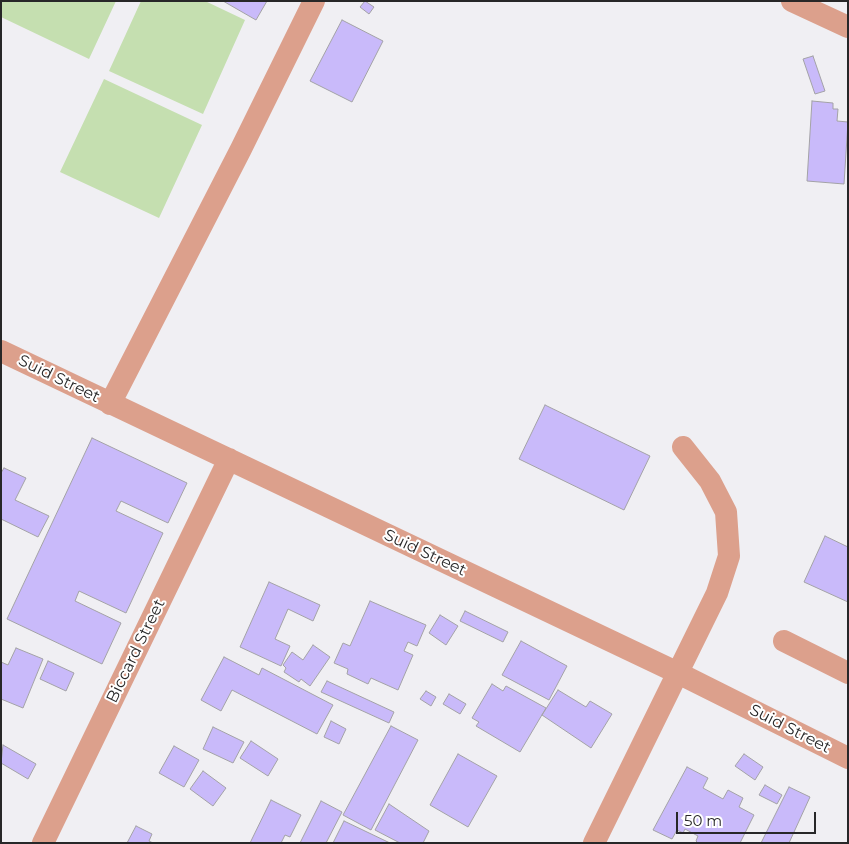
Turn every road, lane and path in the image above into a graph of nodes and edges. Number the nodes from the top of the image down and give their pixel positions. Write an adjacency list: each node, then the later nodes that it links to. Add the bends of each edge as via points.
1 (314, 1): 5 (street, via 242,150)
2 (792, 1): 3 (street)
3 (848, 28)
4 (1, 350): 5 (street, Suid Street)
5 (110, 404): 7 (street, Suid Street)
6 (683, 447): 9 (street, via 710,481 726,512 729,556 717,593)
7 (229, 459): 9 (street, Suid Street); 12 (street, Biccard Street)
8 (784, 641): 10 (street)
9 (676, 672): 11 (street, Suid Street); 13 (street)
10 (848, 673)
11 (848, 758)
12 (43, 843)
13 (594, 843)

